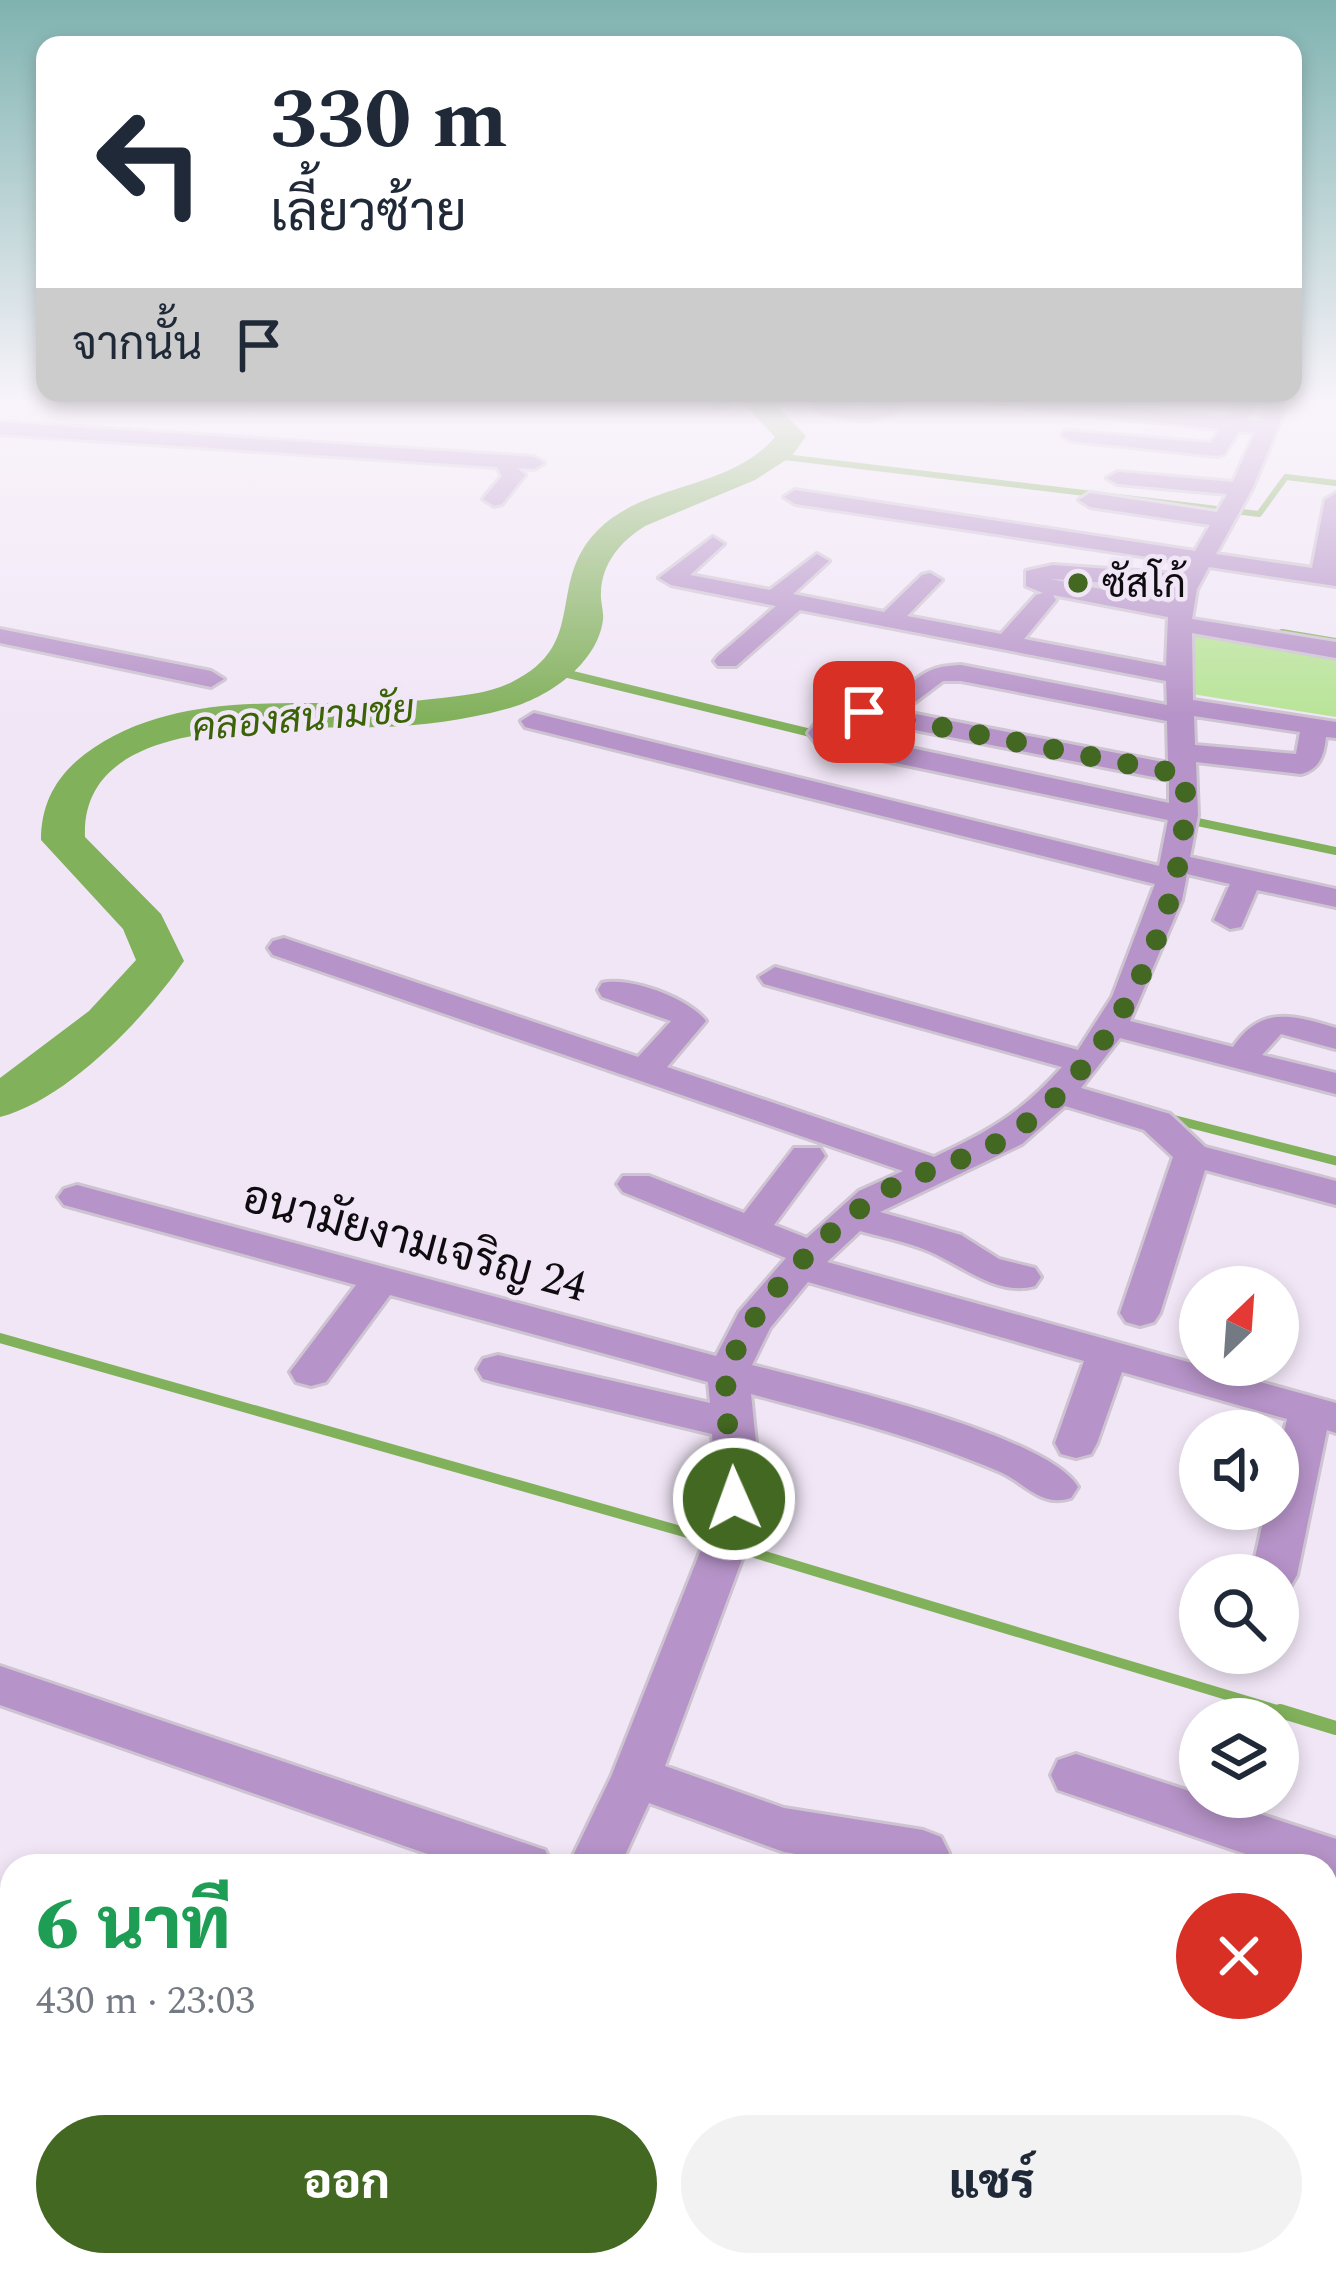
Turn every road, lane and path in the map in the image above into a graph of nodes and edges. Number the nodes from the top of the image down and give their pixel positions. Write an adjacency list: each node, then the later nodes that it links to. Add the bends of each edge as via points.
1 (825, 504): 10 (street)
2 (1233, 504): 10 (street)
3 (1336, 504): 7 (street)
4 (713, 544): 6 (street)
5 (817, 561): 11 (street)
6 (671, 578): 9 (street); 11 (street)
7 (1329, 578): 10 (street)
8 (930, 580): 13 (street)
9 (648, 595)
10 (1187, 595): 10 (street, via 1053,572 1034,576 1052,588); 16 (street); 20 (street)
11 (785, 600): 13 (street); 17 (street)
12 (1044, 600): 15 (street)
13 (889, 620): 15 (street)
14 (0, 636): 18 (street)
15 (1007, 643): 20 (street)
16 (1336, 650)
17 (727, 661)
18 (211, 679)
19 (915, 694): 20 (street, via 937,674 961,673)
20 (1180, 699): 22 (street); 23 (street)
21 (534, 721): 25 (street)
22 (1325, 728): 23 (street, via 1301,766)
23 (1184, 763): 24 (street); 24 (street, via 864,712 837,714 821,733 829,741)
24 (1184, 815): 25 (street)
25 (1174, 871): 26 (street); 32 (street)
26 (1247, 878): 27 (street); 28 (street)
27 (1336, 898)
28 (1230, 920)
29 (284, 948): 36 (street)
30 (775, 977): 35 (street)
31 (614, 990): 36 (street, via 688,1021)
32 (1112, 1026): 34 (street); 35 (street)
33 (1336, 1039): 34 (street, via 1266,1026)
34 (1242, 1060): 37 (street)
35 (1085, 1063): 38 (street)
36 (646, 1069): 41 (street)
37 (1336, 1084)
38 (1059, 1093): 39 (street, via 1157,1122); 41 (street, via 1009,1136)
39 (1192, 1155): 43 (street); 50 (street)
40 (806, 1156): 46 (street)
41 (931, 1168): 45 (street)
42 (636, 1184): 46 (street)
43 (1336, 1192)
44 (77, 1197): 49 (street, อนามัยงามเจริญ 24)
45 (853, 1216): 47 (street); 48 (street)
46 (751, 1230): 47 (street)
47 (806, 1260): 51 (street); 54 (street, via 753,1322)
48 (1021, 1277)
49 (380, 1281): 53 (street); 54 (street, อนามัยงามเจริญ 24)
50 (1140, 1313)
51 (1107, 1355): 55 (street); 57 (street)
52 (498, 1369): 56 (street)
53 (311, 1372)
54 (728, 1372): 56 (street); 58 (street, อนามัยงามเจริญ 24, via 966,1441)
55 (1323, 1415): 59 (street)
56 (730, 1423): 62 (street, via 737,1472 725,1549)
57 (1076, 1443)
58 (1056, 1487)
59 (1280, 1554)
60 (0, 1685): 64 (street)
61 (1076, 1775): 66 (street)
62 (636, 1777): 63 (street, via 784,1830); 65 (street)
63 (923, 1853)
64 (492, 1854)
65 (601, 1854)
66 (1312, 1854)

